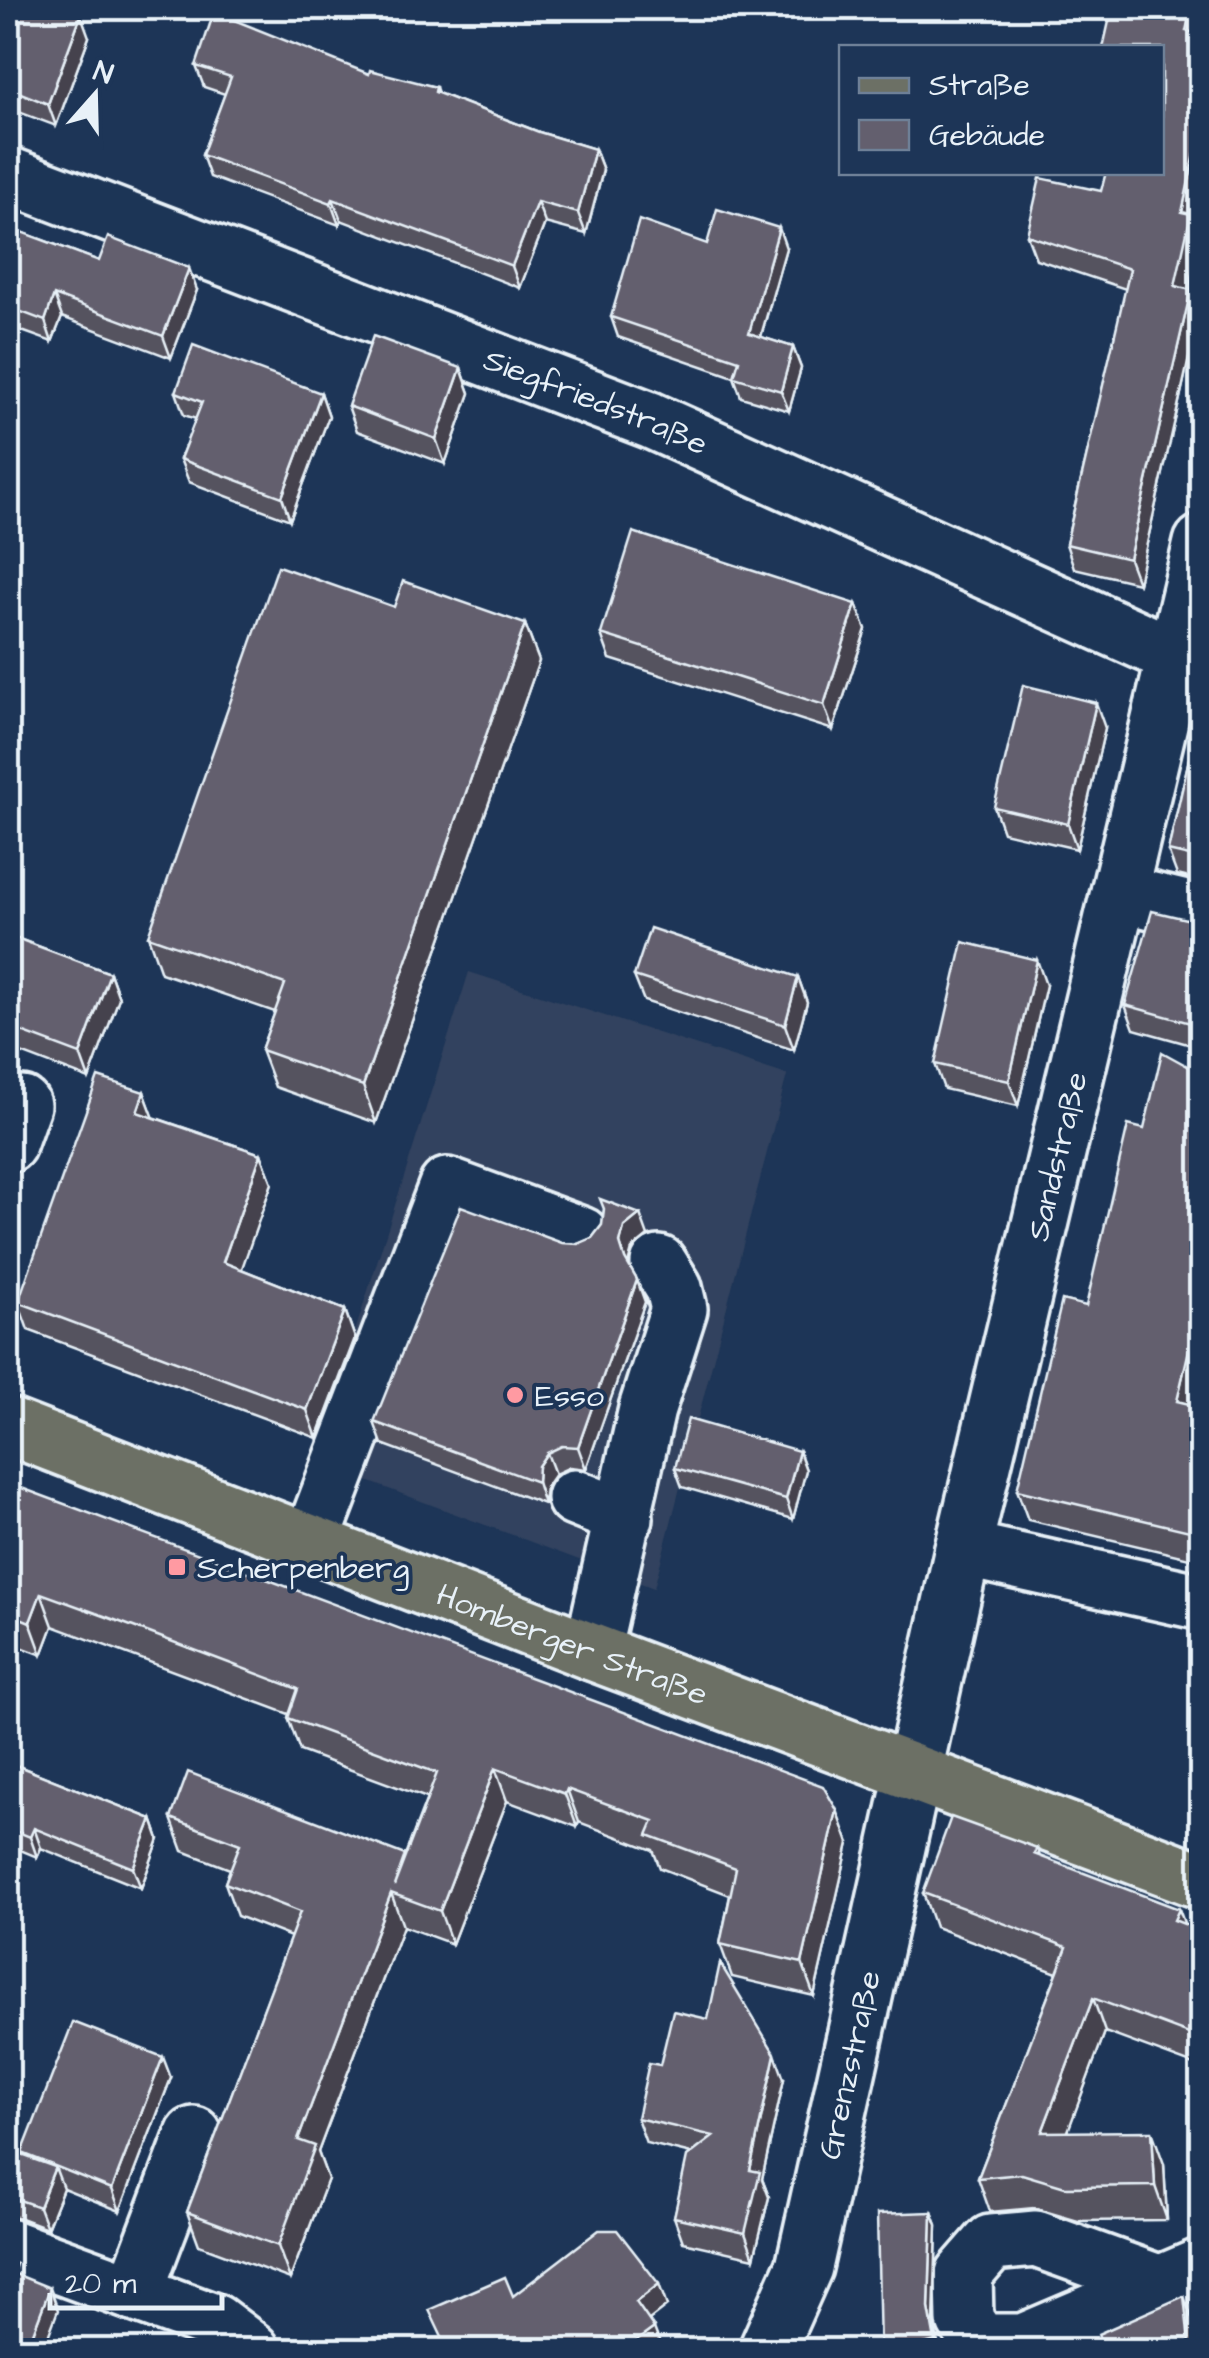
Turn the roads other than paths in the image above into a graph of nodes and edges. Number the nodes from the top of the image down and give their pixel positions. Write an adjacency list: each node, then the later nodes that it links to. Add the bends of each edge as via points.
1 (8, 176): 3 (street, Siegfriedstraße, via 650,420)
2 (1202, 543): 3 (street, Sandstraße)
3 (1175, 656): 4 (street, Sandstraße)
4 (1119, 893): 5 (street); 10 (street, Sandstraße)
5 (1202, 913)
6 (581, 1235): 9 (street, via 446,1186 413,1323 385,1401)
7 (658, 1264): 12 (street, via 679,1308 601,1471 624,1518)
8 (8, 1426): 9 (main road, Homberger Straße)
9 (311, 1542): 12 (main road, Homberger Straße)
10 (964, 1549): 11 (street); 13 (street, Sandstraße)
11 (1202, 1602)
12 (592, 1652): 13 (main road, Homberger Straße)
13 (915, 1772): 14 (main road, Homberger Straße); 19 (street, Grenzstraße, via 804,2267)
14 (1202, 1881)
15 (194, 2135): 17 (street)
16 (8, 2247): 17 (street)
17 (134, 2293): 18 (street, via 214,2322)
18 (251, 2350)
19 (767, 2350)

